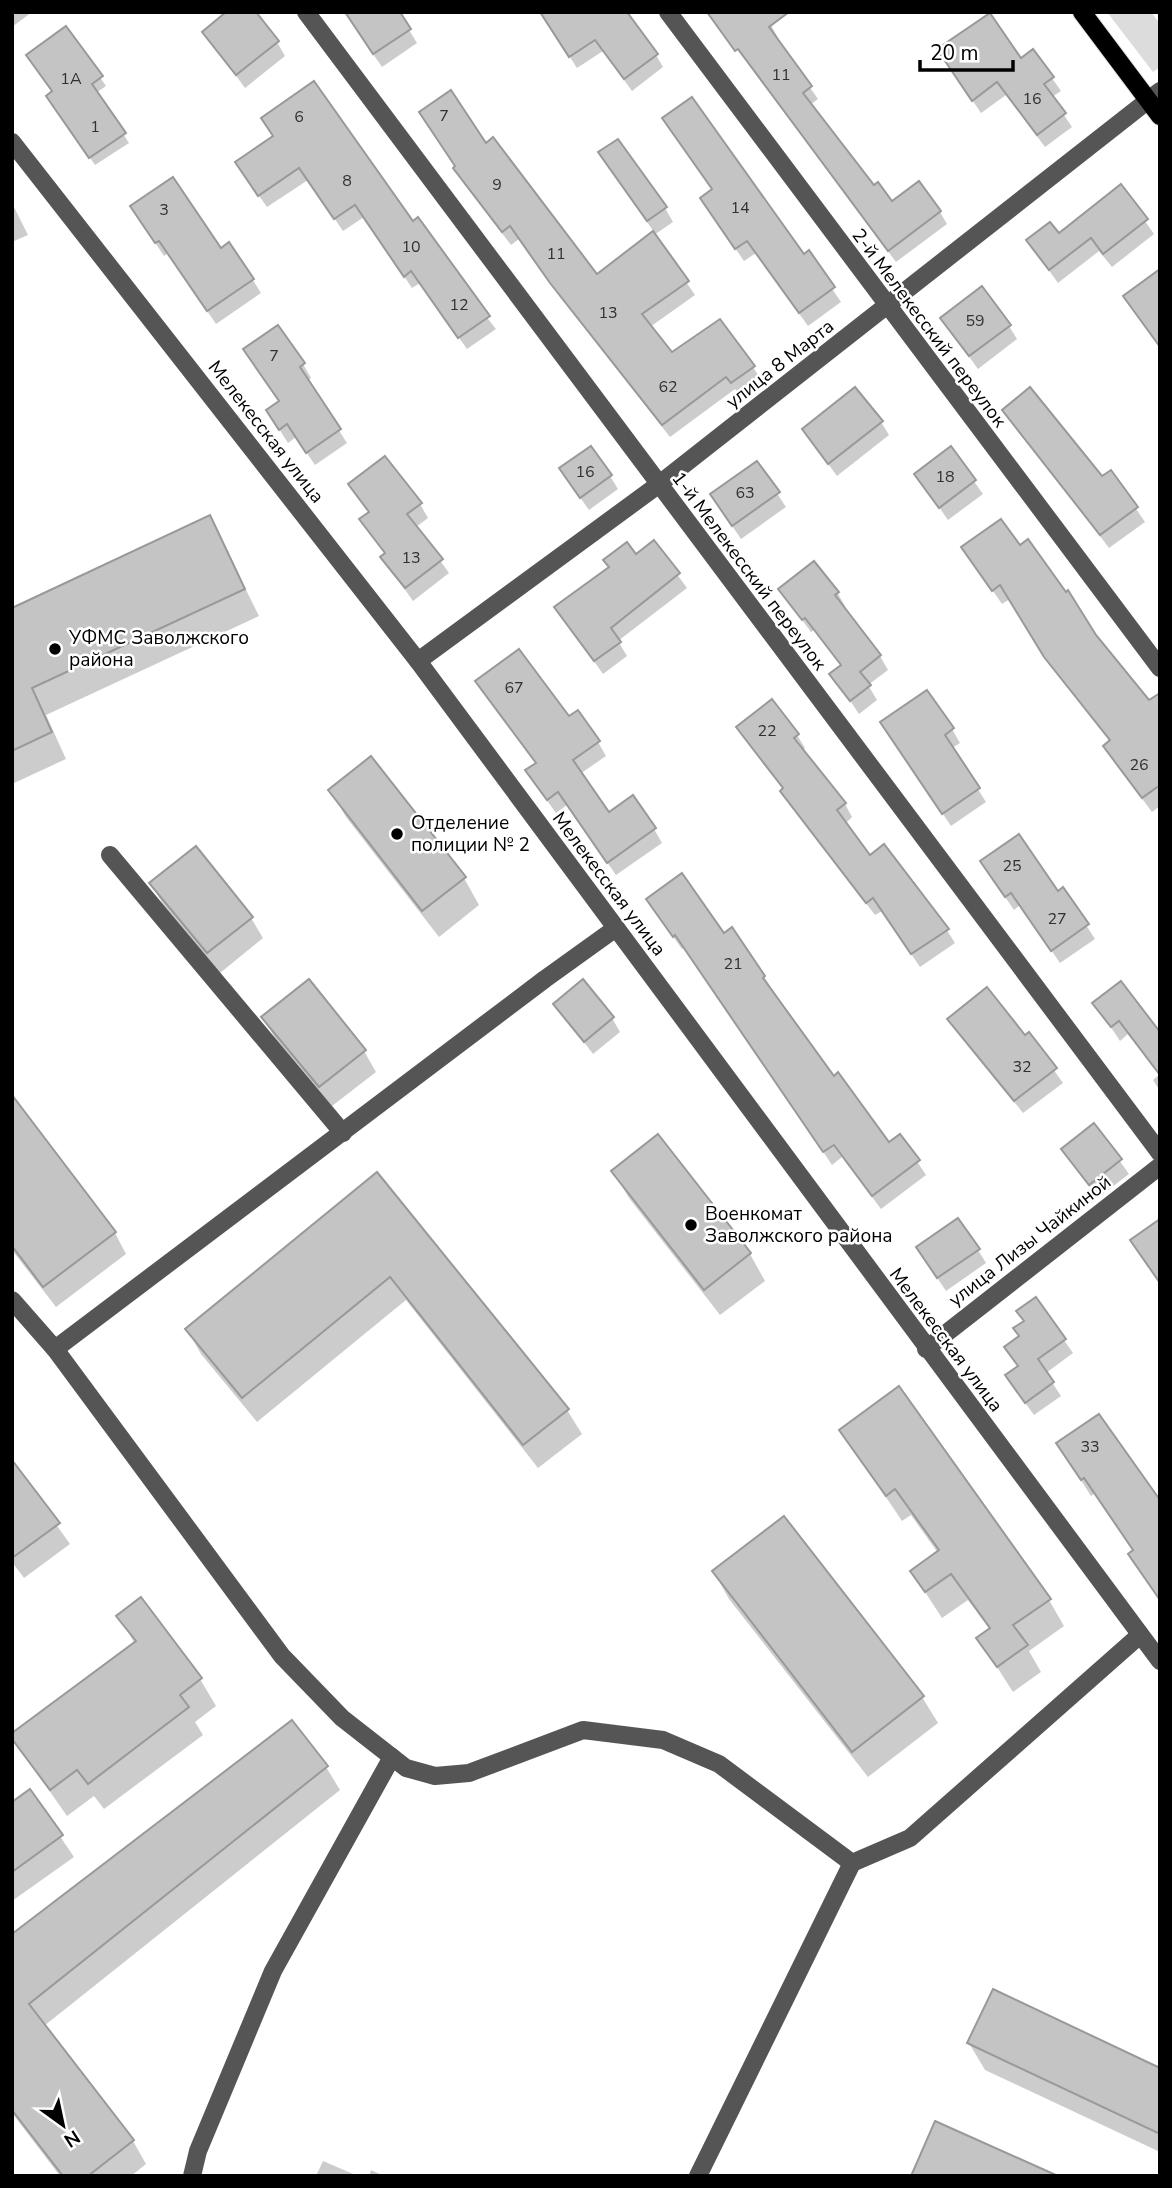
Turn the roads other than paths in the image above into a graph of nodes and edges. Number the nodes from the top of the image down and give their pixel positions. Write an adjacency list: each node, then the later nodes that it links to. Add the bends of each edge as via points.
1 (306, 12): 8 (street, 1-й Мелекесский переулок)
2 (668, 12): 7 (street, 2-й Мелекесский переулок)
3 (1082, 12): 4 (main road)
4 (1154, 96): 5 (main road); 7 (street, улица 8 Марта)
5 (1160, 116)
6 (12, 142): 9 (street, Мелекесская улица)
7 (887, 308): 8 (street, улица 8 Марта); 10 (street, 2-й Мелекесский переулок)
8 (658, 485): 9 (street, улица 8 Марта); 14 (street, 1-й Мелекесский переулок)
9 (418, 661): 12 (street, Мелекесская улица)
10 (1160, 668)
11 (110, 855): 13 (street)
12 (616, 928): 13 (street); 18 (street, Мелекесская улица)
13 (343, 1133): 17 (street)
14 (1160, 1153)
15 (1160, 1166): 18 (street, улица Лизы Чайкиной)
16 (12, 1300): 17 (street)
17 (55, 1349): 21 (street, via 282,1656 342,1718)
18 (926, 1349): 19 (street, Мелекесская улица)
19 (1140, 1635): 20 (street, Мелекесская улица); 22 (street, via 910,1838)
20 (1160, 1661)
21 (392, 1757): 22 (street, via 406,1768 435,1776 469,1773 583,1730 663,1740 719,1764); 23 (street, via 273,1970 198,2151)
22 (852, 1863): 24 (street)
23 (192, 2176)
24 (698, 2176)

